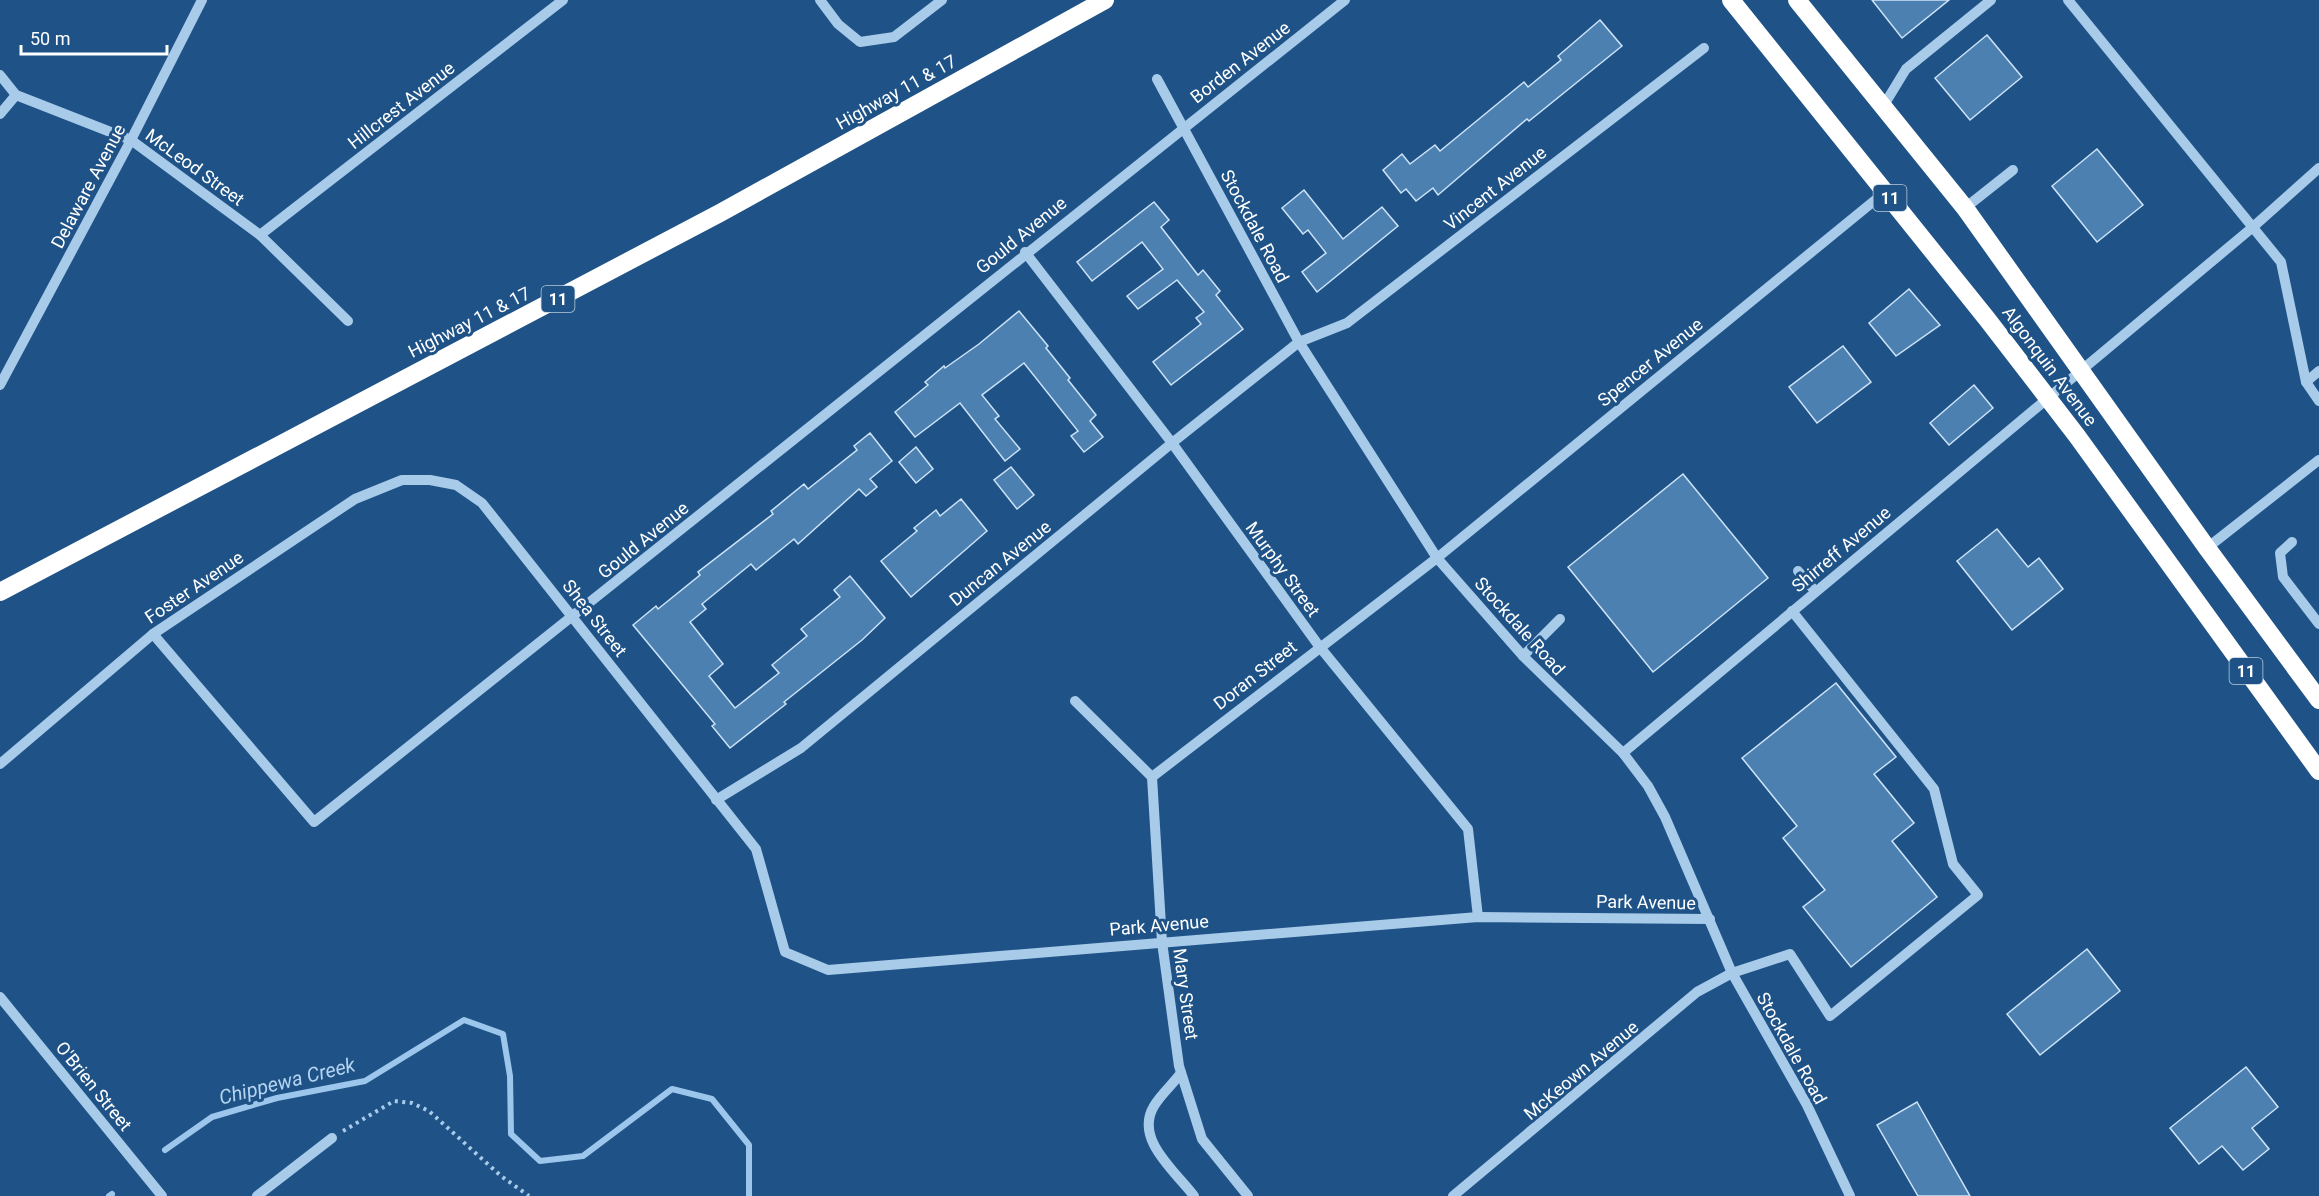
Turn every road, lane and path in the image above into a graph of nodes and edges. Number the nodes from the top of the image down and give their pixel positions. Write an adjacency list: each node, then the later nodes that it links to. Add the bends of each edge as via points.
1 (202, 0): 18 (street, Delaware Avenue)
2 (563, 0): 24 (street, Hillcrest Avenue)
3 (819, 0): 4 (street, via 838,24 860,42 894,37)
4 (942, 0)
5 (1105, 0): 42 (highway, Highway 11 & 17 / 11, via 720,213)
6 (1345, 0): 17 (street, Borden Avenue)
7 (1731, 0): 21 (highway, Algonquin Avenue / 11)
8 (1797, 0): 15 (highway, Algonquin Avenue / 11)
9 (1991, 0): 15 (street, via 1906,69)
10 (2068, 0): 23 (street)
11 (1704, 48): 27 (street, Vincent Avenue, via 1347,323)
12 (0, 75): 14 (street, McLeod Street)
13 (1157, 79): 17 (street, Stockdale Road)
14 (16, 95): 16 (street); 18 (street, McLeod Street)
15 (1884, 105): 22 (highway, Algonquin Avenue / 11)
16 (0, 114)
17 (1183, 127): 25 (street, Gould Avenue); 27 (street, Stockdale Road)
18 (131, 140): 24 (street, McLeod Street); 31 (street, Delaware Avenue)
19 (2319, 168): 23 (street, Shirreff Avenue)
20 (2013, 170): 22 (street)
21 (1885, 192): 32 (highway, Algonquin Avenue / 11); 39 (street, Spencer Avenue)
22 (1965, 208): 28 (highway, Algonquin Avenue / 11)
23 (2253, 227): 28 (street, Shirreff Avenue); 30 (street, via 2281,262)
24 (260, 235): 26 (street, McLeod Street)
25 (1025, 252): 34 (street, Murphy Street); 44 (street, Gould Avenue)
26 (348, 321)
27 (1299, 342): 34 (street, Duncan Avenue); 39 (street, Stockdale Road)
28 (2081, 370): 32 (street, Shirreff Avenue); 38 (highway, Algonquin Avenue / 11)
29 (2319, 371): 30 (street)
30 (2306, 382): 33 (street)
31 (0, 385)
32 (2048, 398): 41 (street, Shirreff Avenue); 54 (highway, Algonquin Avenue / 11)
33 (2319, 400)
34 (1172, 443): 48 (street, Murphy Street); 56 (street, Duncan Avenue, via 801,748)
35 (2319, 460): 38 (street)
36 (430, 480): 44 (street, Shea Street, via 456,485 482,503); 47 (street, Foster Avenue, via 402,480 355,499)
37 (2292, 542): 46 (street, via 2280,552 2283,577)
38 (2206, 548): 50 (highway, Algonquin Avenue / 11)
39 (1437, 558): 48 (street, Doran Street); 49 (street, Stockdale Road)
40 (1798, 571): 41 (street)
41 (1815, 591): 43 (street, Shirreff Avenue)
42 (2, 592)
43 (1792, 611): 52 (street, Shirreff Avenue); 60 (street, McKeown Avenue, via 1934,789 1953,864 1978,895 1830,1016 1790,954)
44 (574, 617): 47 (street, Gould Avenue, via 314,822); 56 (street, Shea Street)
45 (1560, 619): 49 (street)
46 (2319, 624)
47 (153, 634): 53 (street, Foster Avenue)
48 (1319, 646): 55 (street, Doran Street); 57 (street, Murphy Street, via 1468,829)
49 (1523, 656): 52 (street, Stockdale Road)
50 (2319, 700)
51 (1076, 701): 55 (street)
52 (1623, 753): 58 (street, Stockdale Road, via 1665,817)
53 (0, 764)
54 (2319, 771)
55 (1152, 777): 59 (street, Mary Street)
56 (716, 801): 59 (street, Park Avenue, via 756,849 785,952 828,970)
57 (1478, 917): 58 (street, Park Avenue); 59 (street, Park Avenue)
58 (1710, 919): 60 (street, Stockdale Road)
59 (1162, 942): 62 (street, Mary Street)
60 (1732, 974): 64 (street, Stockdale Road, via 1807,1105); 70 (street, McKeown Avenue, via 1697,992)
61 (0, 997): 65 (street, O'Brien Street)
62 (1181, 1073): 68 (street, via 1154,1106 1147,1125 1149,1139); 69 (street, Mary Street, via 1202,1138)
63 (332, 1138): 66 (street); 67 (path, via 378,1108 394,1101 412,1103 429,1111)
64 (1848, 1195)
65 (162, 1196)
66 (257, 1196)
67 (529, 1196)
68 (1194, 1196)
69 (1248, 1196)
70 (1453, 1196)

